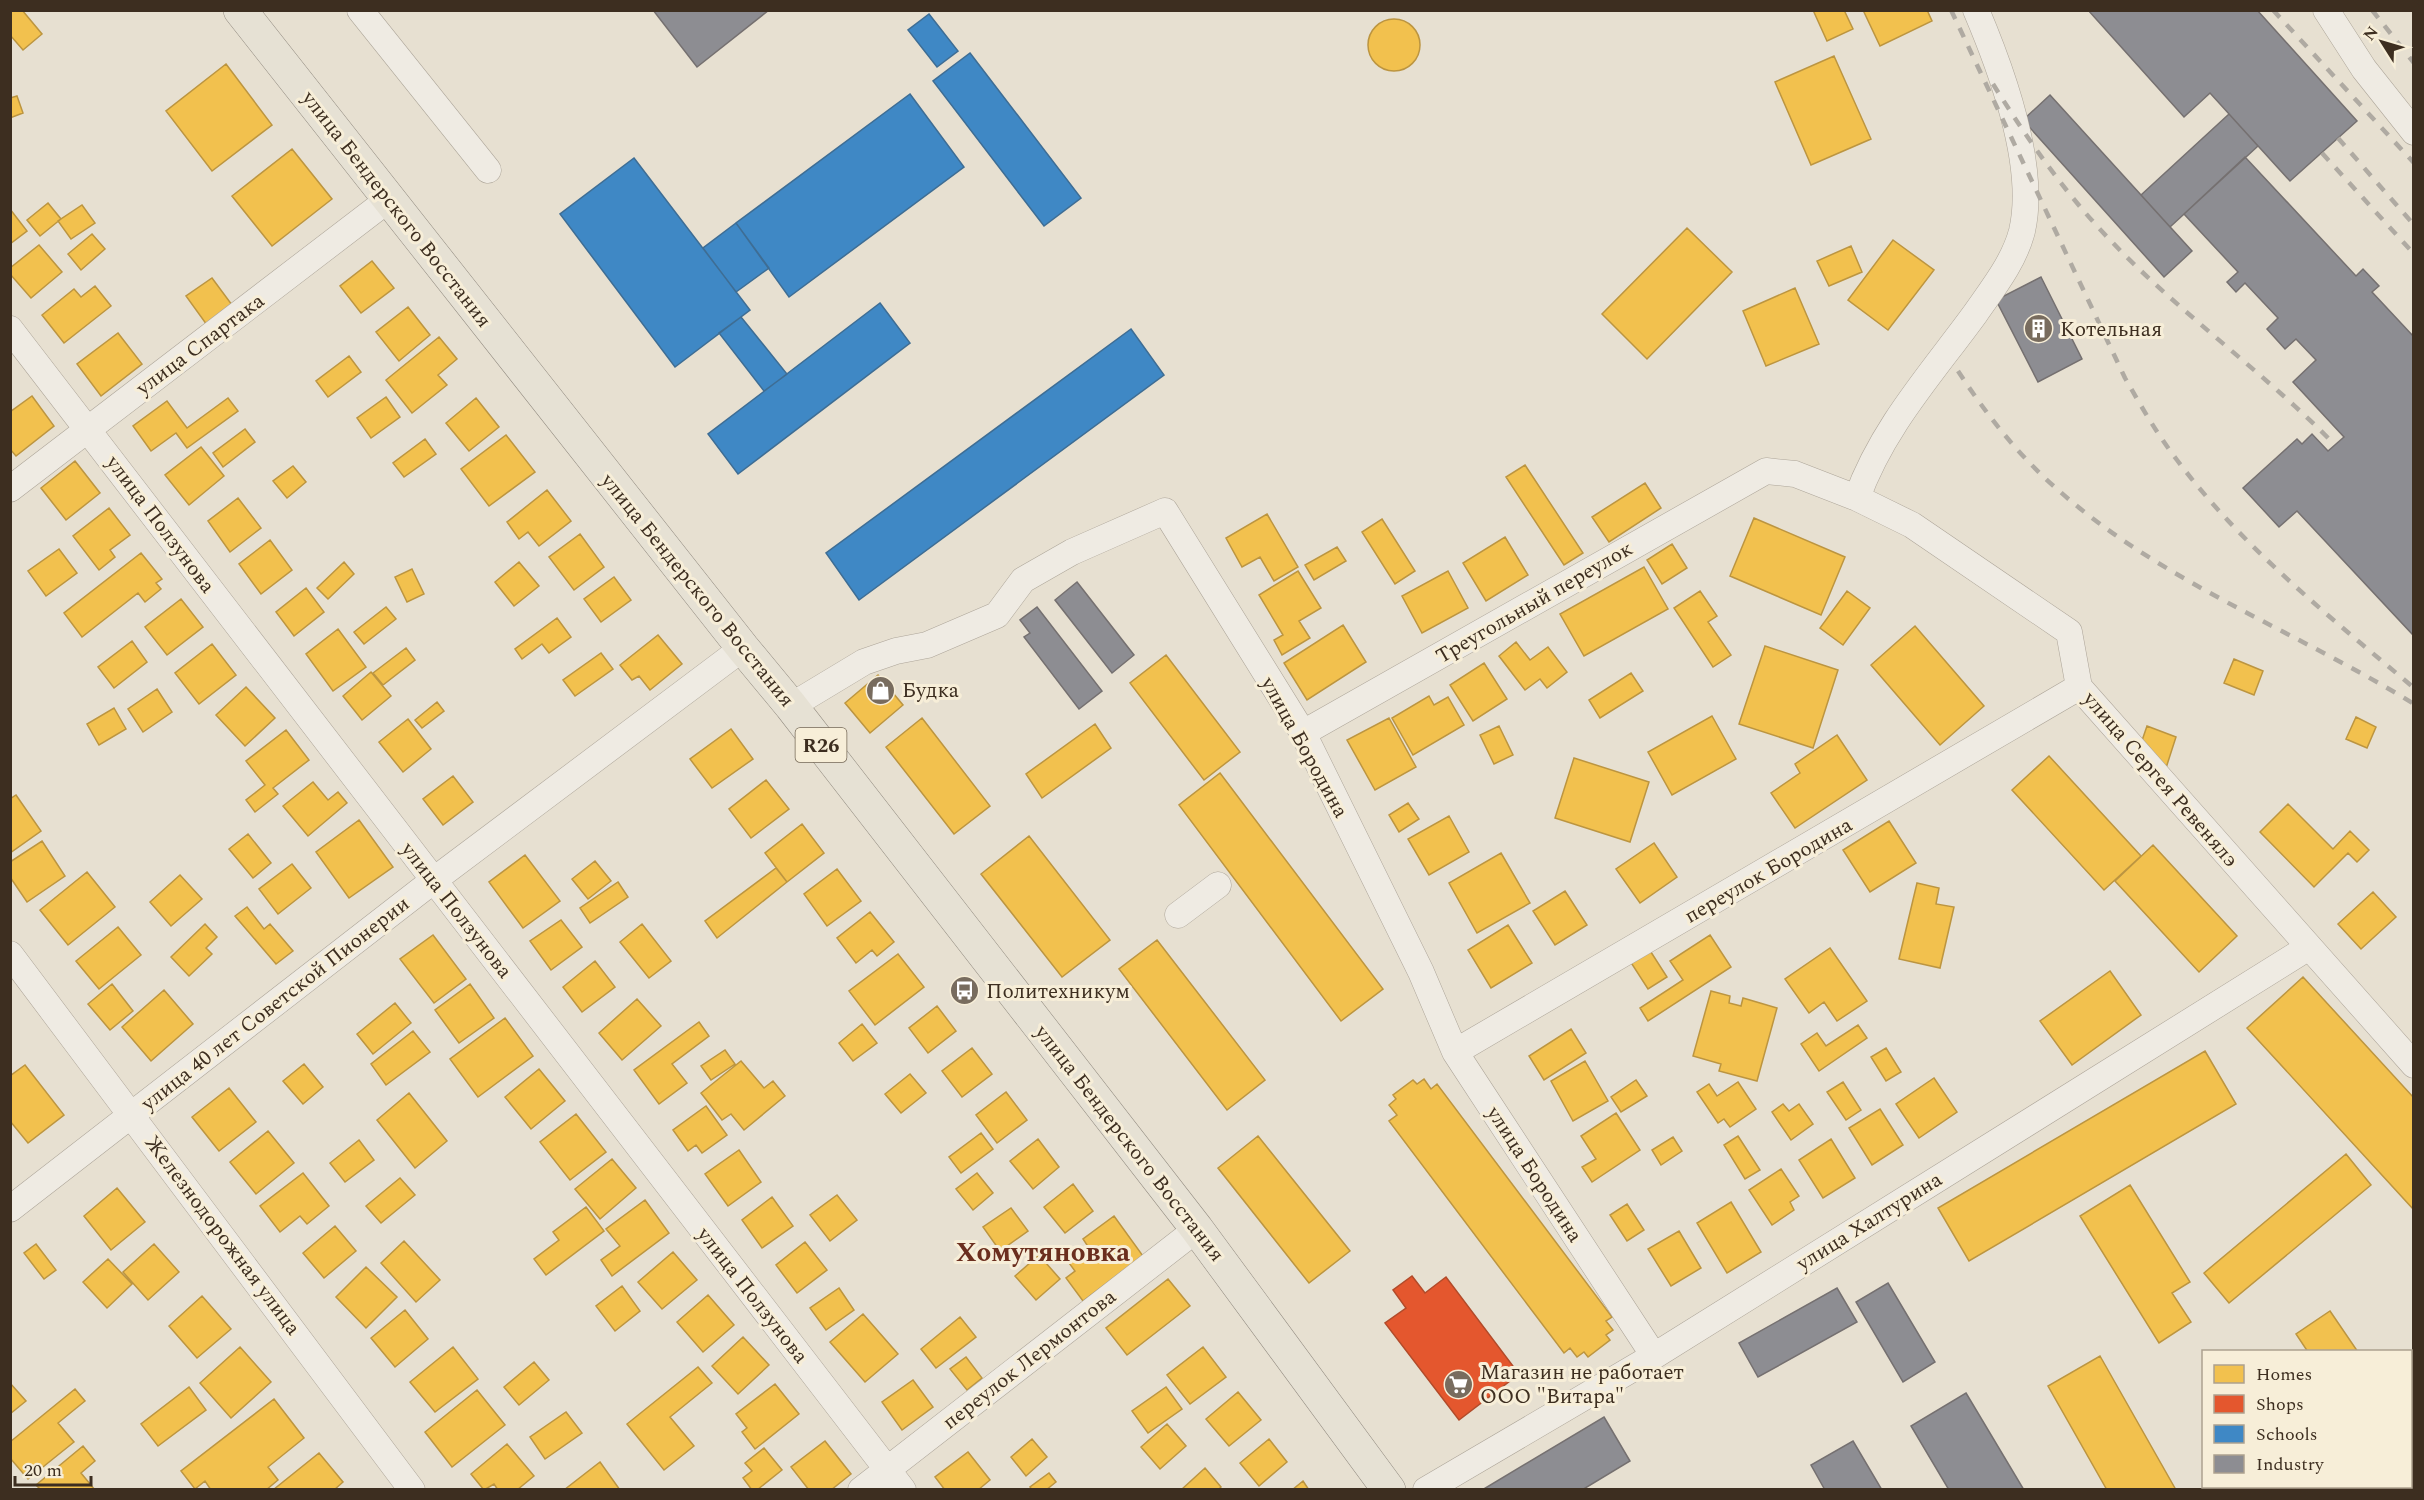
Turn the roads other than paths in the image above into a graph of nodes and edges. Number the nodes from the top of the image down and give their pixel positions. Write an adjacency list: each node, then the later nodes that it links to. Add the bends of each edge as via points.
1 (240, 10): 7 (main road, улица Бендерского Восстания / R26)
2 (360, 10): 6 (street)
3 (1976, 10): 12 (street, via 1996,62 2025,168 2022,233 1998,280 1897,418 1867,471)
4 (2326, 10): 5 (street, via 2364,69)
5 (2414, 132)
6 (488, 170)
7 (389, 199): 9 (street, улица Спартака); 13 (main road, улица Бендерского Восстания / R26)
8 (10, 329): 9 (street, улица Ползунова)
9 (88, 429): 11 (street, улица Спартака); 17 (street, улица Ползунова)
10 (1766, 471): 12 (street, улица Сергея Ревенялэ, via 1795,474); 16 (street, Треугольный переулок)
11 (10, 489)
12 (1857, 498): 14 (street, улица Сергея Ревенялэ, via 1912,525 2069,632)
13 (743, 648): 15 (main road, улица Бендерского Восстания / R26); 17 (street, улица 40 лет Советской Пионерии)
14 (2079, 687): 20 (street, улица Сергея Ревенялэ); 22 (street, переулок Бородина)
15 (791, 706): 16 (street, улица Бородина, via 864,662 927,645 997,615 1023,580 1072,552 1165,511); 26 (main road, улица Бендерского Восстания / R26)
16 (1303, 733): 22 (street, улица Бородина, via 1421,972)
17 (434, 880): 24 (street, улица 40 лет Советской Пионерии); 28 (street, улица Ползунова)
18 (1218, 885): 19 (street)
19 (1178, 915)
20 (2308, 947): 23 (street, улица Сергея Ревенялэ); 27 (street, улица Халтурина)
21 (10, 954): 24 (street, Железнодорожная улица)
22 (1455, 1052): 27 (street, улица Бородина)
23 (2414, 1065)
24 (132, 1114): 25 (street, улица 40 лет Советской Пионерии); 29 (street, Железнодорожная улица)
25 (10, 1209)
26 (1197, 1229): 28 (street, переулок Лермонтова); 32 (main road, улица Бендерского Восстания / R26)
27 (1654, 1356): 33 (street, улица Халтурина)
28 (888, 1469): 30 (street, переулок Лермонтова); 31 (street, улица Ползунова)
29 (412, 1490)
30 (861, 1490)
31 (903, 1490)
32 (1389, 1490)
33 (1426, 1490)

